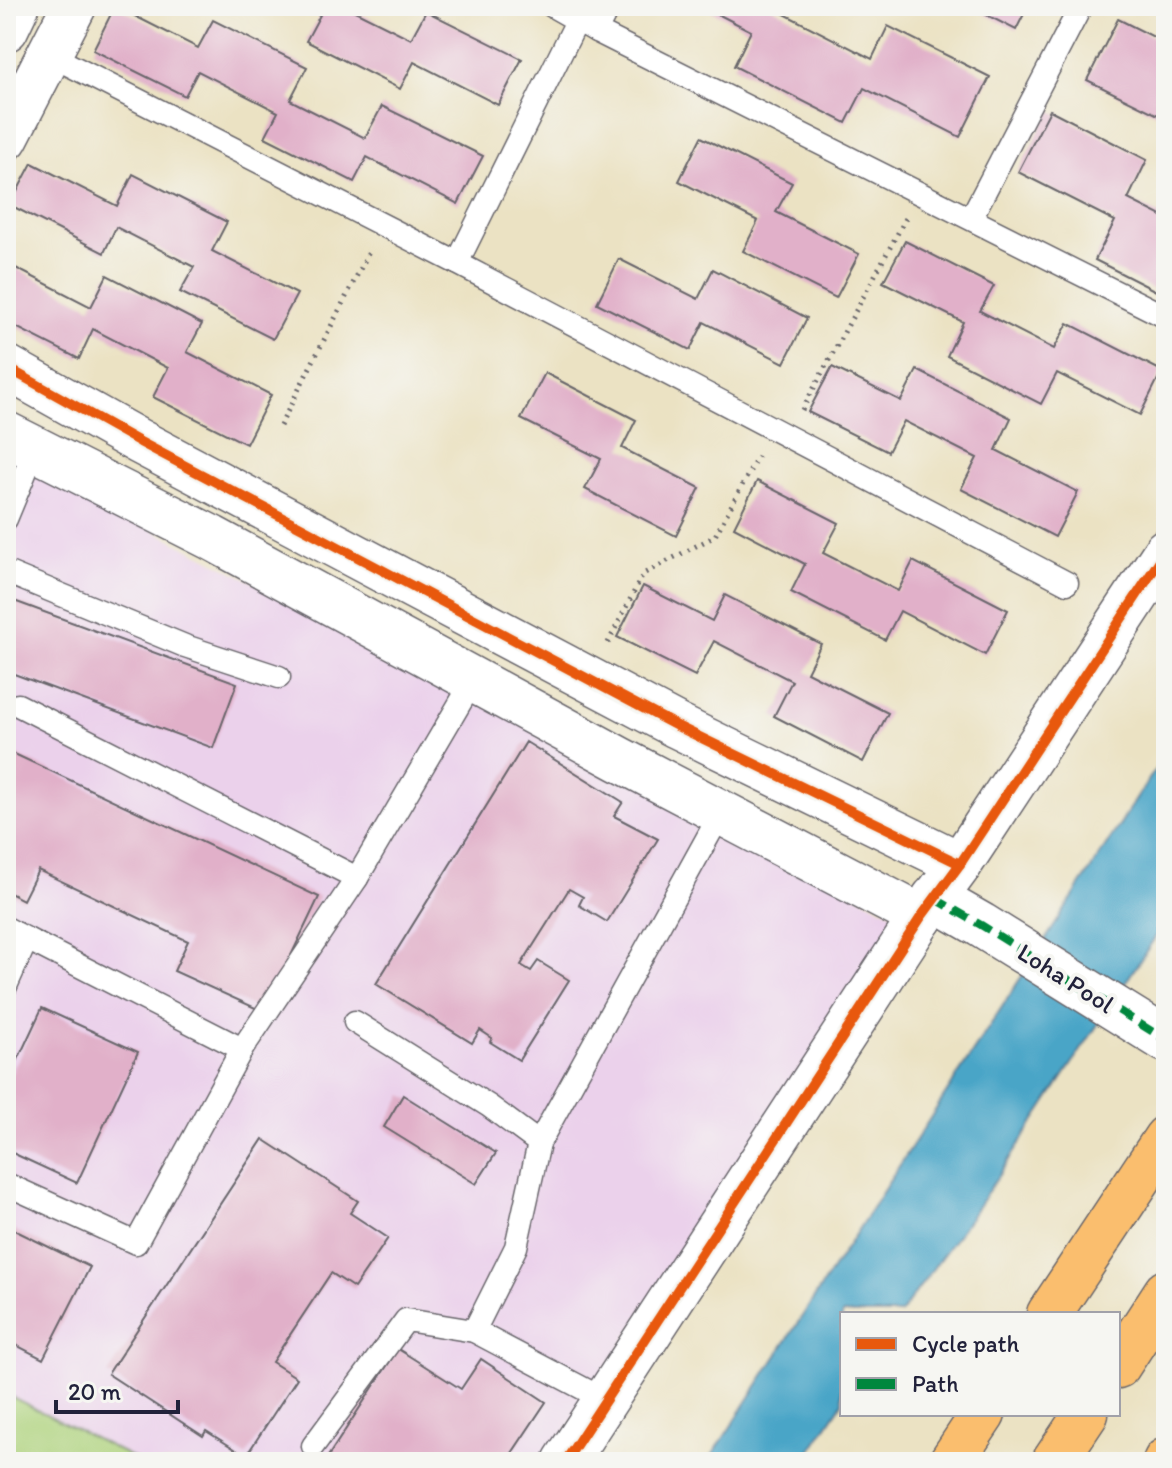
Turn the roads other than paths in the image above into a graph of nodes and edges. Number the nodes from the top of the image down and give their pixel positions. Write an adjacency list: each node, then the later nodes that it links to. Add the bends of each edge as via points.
1 (17, 6): 7 (street)
2 (74, 6): 8 (street)
3 (552, 6): 6 (lane)
4 (609, 6): 6 (lane)
5 (1081, 6): 10 (lane)
6 (587, 25): 10 (lane); 11 (lane)
7 (6, 29)
8 (50, 55): 9 (street); 11 (lane)
9 (6, 138)
10 (971, 218): 12 (lane)
11 (457, 263): 20 (lane)
12 (1166, 317)
13 (6, 367): 15 (street)
14 (20, 441): 16 (street, Loha Pool); 17 (lane)
15 (185, 466): 16 (street); 25 (street, via 677,726)
16 (157, 511): 22 (street, Loha Pool)
17 (6, 519)
18 (1166, 551): 25 (street)
19 (6, 572): 21 (lane, via 185,646)
20 (1067, 583)
21 (279, 677)
22 (473, 681): 24 (street, Loha Pool); 26 (lane)
23 (18, 705): 26 (lane)
24 (721, 813): 27 (street, Loha Pool); 35 (lane)
25 (960, 864): 27 (street)
26 (357, 878): 33 (lane)
27 (927, 908): 32 (street, Loha Pool, via 981,925); 41 (street)
28 (6, 928): 29 (lane)
29 (27, 939): 30 (lane); 33 (lane)
30 (6, 986)
31 (355, 1022): 35 (lane)
32 (1159, 1035)
33 (242, 1049): 36 (lane, via 136,1243)
34 (1166, 1138): 38 (main road)
35 (539, 1143): 39 (lane, via 516,1247)
36 (6, 1184)
37 (1166, 1292): 40 (main road)
38 (1050, 1312)
39 (474, 1331): 41 (lane); 44 (lane, via 406,1320)
40 (1120, 1363)
41 (605, 1400): 45 (street)
42 (982, 1416): 46 (main road)
43 (1085, 1416): 47 (main road)
44 (313, 1446)
45 (565, 1462)
46 (951, 1462)
47 (1054, 1462)

